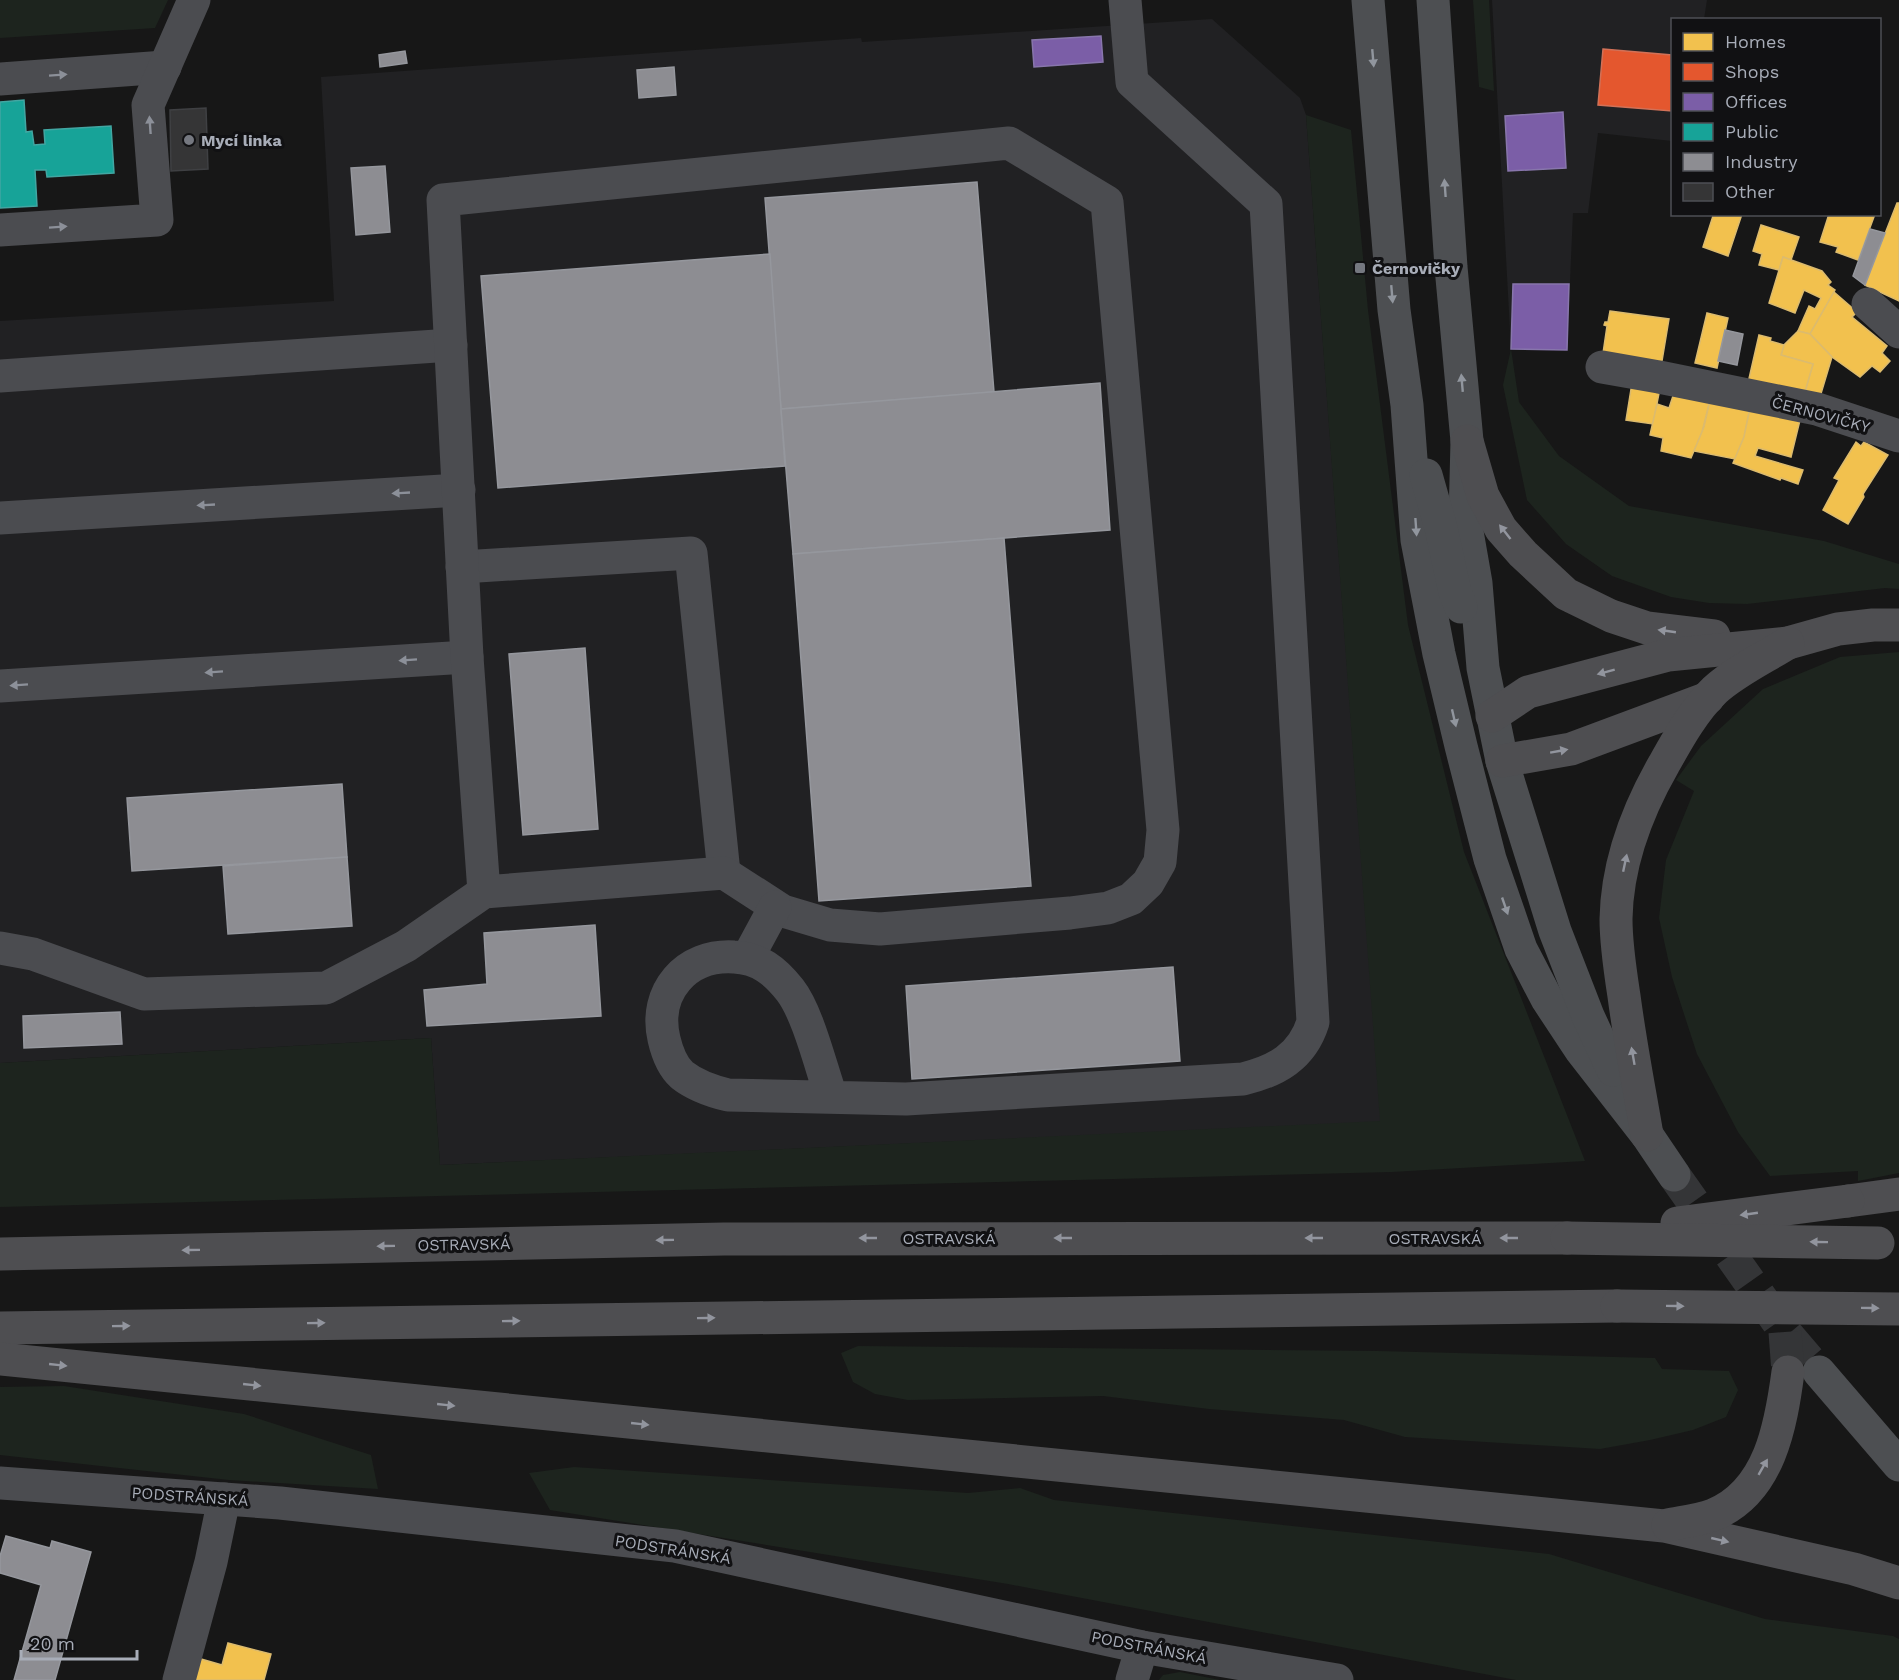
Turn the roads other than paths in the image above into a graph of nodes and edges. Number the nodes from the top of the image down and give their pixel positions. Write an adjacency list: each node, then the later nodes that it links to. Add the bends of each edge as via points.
1 (194, 0): 5 (street)
2 (1125, 0): 32 (street, via 1132,82 1266,204 1313,1022 1301,1047 1284,1063 1243,1079 906,1099)
3 (1368, 0): 13 (main road, one-way to 13, via 1394,310)
4 (1433, 0): 15 (main road, one-way to 4)
5 (165, 67): 6 (street, one-way to 5); 7 (street, one-way to 5, via 157,220 148,105)
6 (0, 79)
7 (0, 230)
8 (1868, 304): 9 (street)
9 (1899, 332)
10 (452, 345): 12 (street); 16 (street); 29 (street, via 442,200 1009,143 1107,202 1163,830 1160,862 1148,884 1131,899 1108,908 1070,914 880,929 830,925)
11 (1602, 368): 14 (street, ČERNOVIČKY, via 1817,409)
12 (0, 376)
13 (1407, 405): 22 (main road, via 1455,592); 33 (main road, one-way to 33, via 1417,540 1439,654 1505,905 1521,950 1547,999 1580,1049)
14 (1899, 436)
15 (1467, 441): 20 (highway, one-way to 15, via 1647,628 1566,594 1500,529 1483,496); 22 (main road, via 1465,520 1476,583)
16 (459, 490): 17 (street, one-way to 17); 18 (street)
17 (0, 518)
18 (462, 567): 21 (street); 27 (street, via 691,553)
19 (1899, 625): 20 (highway, via 1838,629)
20 (1788, 643): 24 (highway, via 1741,671); 25 (highway, one-way to 25, via 1668,655 1528,692)
21 (467, 657): 23 (street, one-way to 23); 28 (street)
22 (1483, 668): 25 (main road)
23 (0, 686)
24 (1708, 698): 26 (highway, one-way to 24, via 1571,749); 33 (highway, one-way to 24, via 1617,941 1621,881 1629,841 1643,803 1681,734)
25 (1492, 716): 26 (main road)
26 (1502, 761): 33 (main road, via 1555,931 1601,1045)
27 (724, 873): 28 (street); 29 (street)
28 (484, 892): 30 (street, via 406,946 326,988 144,994 33,954)
29 (775, 907): 31 (street)
30 (0, 948)
31 (748, 957): 32 (street, via 772,969 792,992); 32 (street, via 720,956 699,962 684,971 674,984 664,1002 661,1027 671,1060 681,1074 710,1091 728,1095)
32 (831, 1096)
33 (1647, 1135): 34 (main road)
34 (1674, 1175)
35 (1899, 1194): 36 (highway, one-way to 36, bridge)
36 (1567, 1238): 37 (highway, OSTRAVSKÁ, one-way to 36, bridge); 38 (highway, OSTRAVSKÁ, one-way to 38, via 724,1239)
37 (1888, 1244)
38 (0, 1254)
39 (1899, 1309): 40 (highway, one-way to 39, bridge, via 1617,1306)
40 (0, 1328)
41 (0, 1359): 46 (highway, one-way to 46)
42 (1803, 1372): 43 (main road); 46 (highway, one-way to 42, via 1713,1515 1742,1496 1763,1468 1774,1445 1782,1412)
43 (1899, 1465)
44 (0, 1483): 45 (street, PODSTRÁNSKÁ)
45 (224, 1499): 48 (street, PODSTRÁNSKÁ, via 675,1546); 49 (street)
46 (1664, 1526): 47 (highway, one-way to 47)
47 (1899, 1583)
48 (1142, 1647): 50 (street); 51 (street, PODSTRÁNSKÁ)
49 (179, 1680)
50 (1132, 1680)
51 (1336, 1680)

